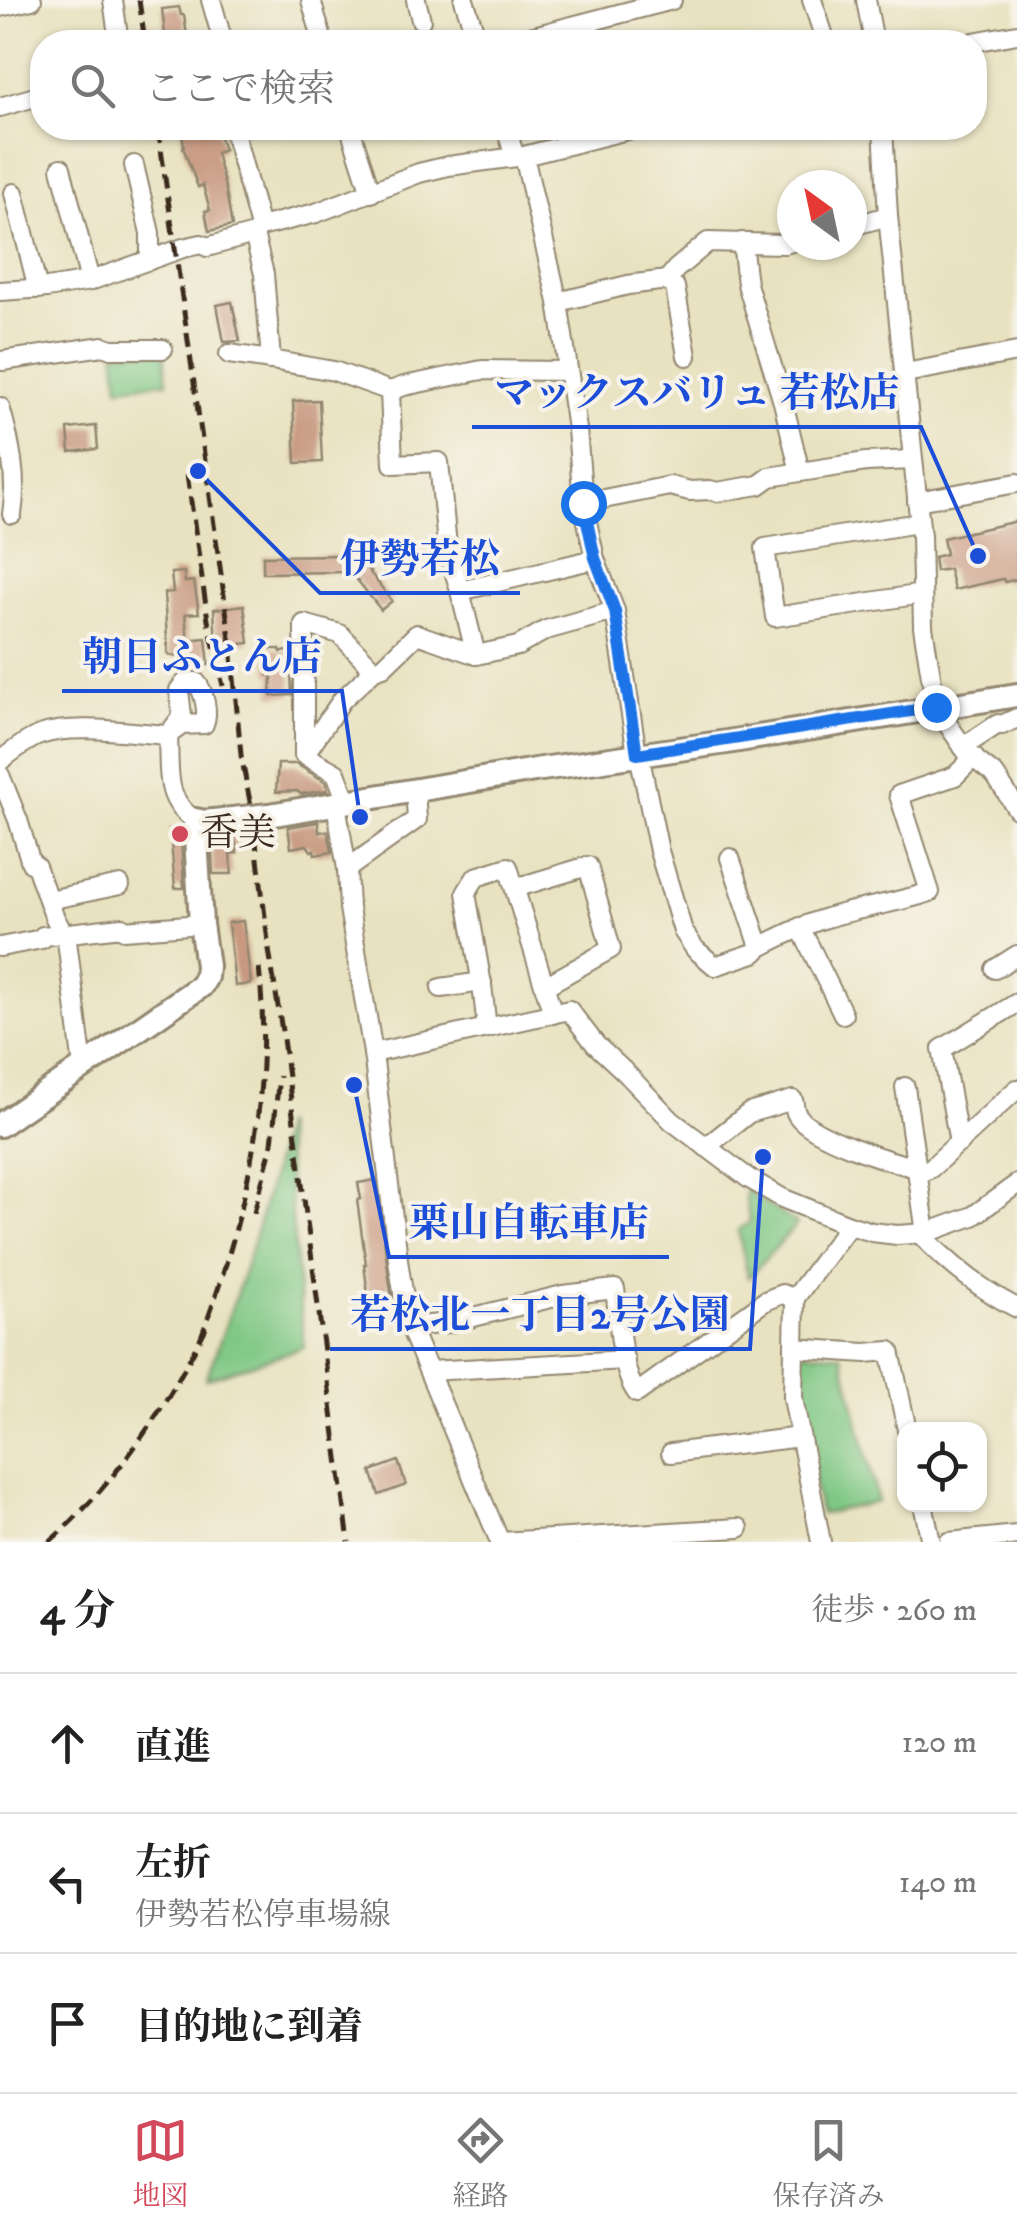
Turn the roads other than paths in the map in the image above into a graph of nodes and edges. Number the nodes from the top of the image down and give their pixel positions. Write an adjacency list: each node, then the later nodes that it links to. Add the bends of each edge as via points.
1 (32, 0): 11 (street)
2 (113, 0): 13 (street)
3 (212, 0): 14 (street)
4 (311, 0): 15 (street)
5 (416, 0): 12 (street)
6 (464, 0): 16 (street)
7 (672, 0): 10 (street)
8 (812, 0): 18 (street)
9 (866, 0): 19 (street)
10 (644, 4): 17 (street)
11 (0, 7)
12 (422, 20)
13 (117, 30)
14 (220, 30)
15 (320, 30)
16 (474, 30)
17 (560, 30)
18 (822, 30)
19 (872, 30)
20 (1017, 34): 21 (street)
21 (987, 39)
22 (30, 99): 23 (street)
23 (0, 108)
24 (236, 140): 38 (street)
25 (354, 140): 34 (street)
26 (512, 140): 31 (street)
27 (563, 140): 30 (street)
28 (588, 140): 30 (street)
29 (885, 140): 36 (street)
30 (565, 146): 31 (street)
31 (520, 157): 34 (street, via 419,173); 46 (street)
32 (134, 164): 41 (street)
33 (61, 168): 42 (street)
34 (371, 193): 38 (street)
35 (14, 194): 44 (street)
36 (888, 216): 37 (street); 54 (street)
37 (867, 222)
38 (257, 230): 41 (street); 52 (street)
39 (742, 242): 40 (street); 43 (street, via 708,242); 58 (street, via 747,284)
40 (777, 244)
41 (150, 260): 42 (street)
42 (90, 280): 44 (street)
43 (667, 280): 46 (street); 50 (street, via 675,287)
44 (38, 289): 45 (street)
45 (0, 291)
46 (558, 302): 53 (street)
47 (163, 349): 51 (street, via 103,346)
48 (1017, 352): 54 (street)
49 (229, 354): 52 (street)
50 (687, 356)
51 (1, 358)
52 (271, 360): 55 (street, via 334,370)
53 (568, 371): 55 (street, via 482,370); 61 (street)
54 (905, 373): 57 (street)
55 (390, 392): 65 (street, via 393,464 439,462 447,546)
56 (0, 407): 62 (street, via 11,446)
57 (913, 460): 58 (street); 60 (street)
58 (800, 472): 61 (street, via 718,492 670,486)
59 (1017, 484): 60 (street)
60 (917, 501): 63 (street)
61 (583, 503): 64 (street)
62 (12, 514)
63 (918, 523): 66 (street); 66 (street, via 765,548 776,617)
64 (595, 558): 65 (street); 67 (street)
65 (460, 590): 68 (street)
66 (922, 594): 71 (street)
67 (615, 611): 68 (street); 74 (street)
68 (476, 655): 69 (street, via 418,634)
69 (374, 670): 75 (street, via 342,700); 75 (street, via 340,634 304,624)
70 (1017, 695): 71 (main road)
71 (936, 707): 73 (street); 74 (main road)
72 (1017, 718): 73 (street, via 998,724)
73 (968, 752): 80 (street, via 995,775); 88 (street, via 956,776 900,795 930,892)
74 (638, 754): 78 (main road); 91 (street, via 662,863 695,950 715,966)
75 (304, 755): 79 (street, via 336,773)
76 (0, 759): 81 (street, via 39,735 64,730 168,735 171,792)
77 (0, 776): 86 (street)
78 (415, 790): 79 (main road); 83 (street, via 417,820)
79 (342, 803): 81 (main road); 83 (street)
80 (1017, 809)
81 (195, 820): 87 (main road)
82 (730, 858): 91 (street)
83 (346, 869): 101 (street)
84 (120, 885): 86 (street)
85 (515, 888): 94 (street, via 508,867 476,877 466,893); 95 (street); 95 (street, via 588,866 612,950)
86 (48, 900): 89 (street)
87 (201, 924): 89 (street); 102 (main road, via 207,966 201,986)
88 (800, 927): 91 (street); 99 (street)
89 (65, 933): 90 (street); 102 (street)
90 (0, 947)
91 (760, 947)
92 (1017, 954): 93 (street)
93 (995, 969)
94 (482, 982): 96 (street); 100 (street)
95 (545, 986): 98 (street)
96 (441, 988)
97 (1017, 1003): 106 (street, via 942,1049)
98 (553, 1014): 100 (street); 107 (street, via 568,1010 672,1121)
99 (843, 1014)
100 (487, 1028): 101 (street)
101 (373, 1054): 114 (street)
102 (83, 1067): 105 (main road)
103 (905, 1087): 108 (street)
104 (1017, 1089): 106 (street)
105 (0, 1125)
106 (959, 1142): 108 (street, via 931,1168)
107 (706, 1147): 108 (street, via 750,1112 793,1100 798,1116 817,1130); 110 (street, via 782,1198)
108 (918, 1171): 111 (street)
109 (1017, 1184): 111 (street, via 973,1216)
110 (849, 1225): 111 (street); 112 (street)
111 (923, 1233): 113 (street, via 950,1263)
112 (795, 1298): 115 (street); 116 (street, via 782,1294 764,1301 637,1393)
113 (1017, 1308)
114 (410, 1327): 116 (street, via 616,1288); 117 (street)
115 (794, 1348): 118 (street, via 890,1351); 119 (street)
116 (625, 1360): 117 (street)
117 (429, 1371): 124 (street)
118 (905, 1422)
119 (800, 1437): 120 (street); 125 (street)
120 (671, 1454)
121 (925, 1512): 126 (street)
122 (739, 1528): 124 (street)
123 (1017, 1535): 127 (street)
124 (500, 1542)
125 (821, 1542)
126 (931, 1542)
127 (949, 1542)

